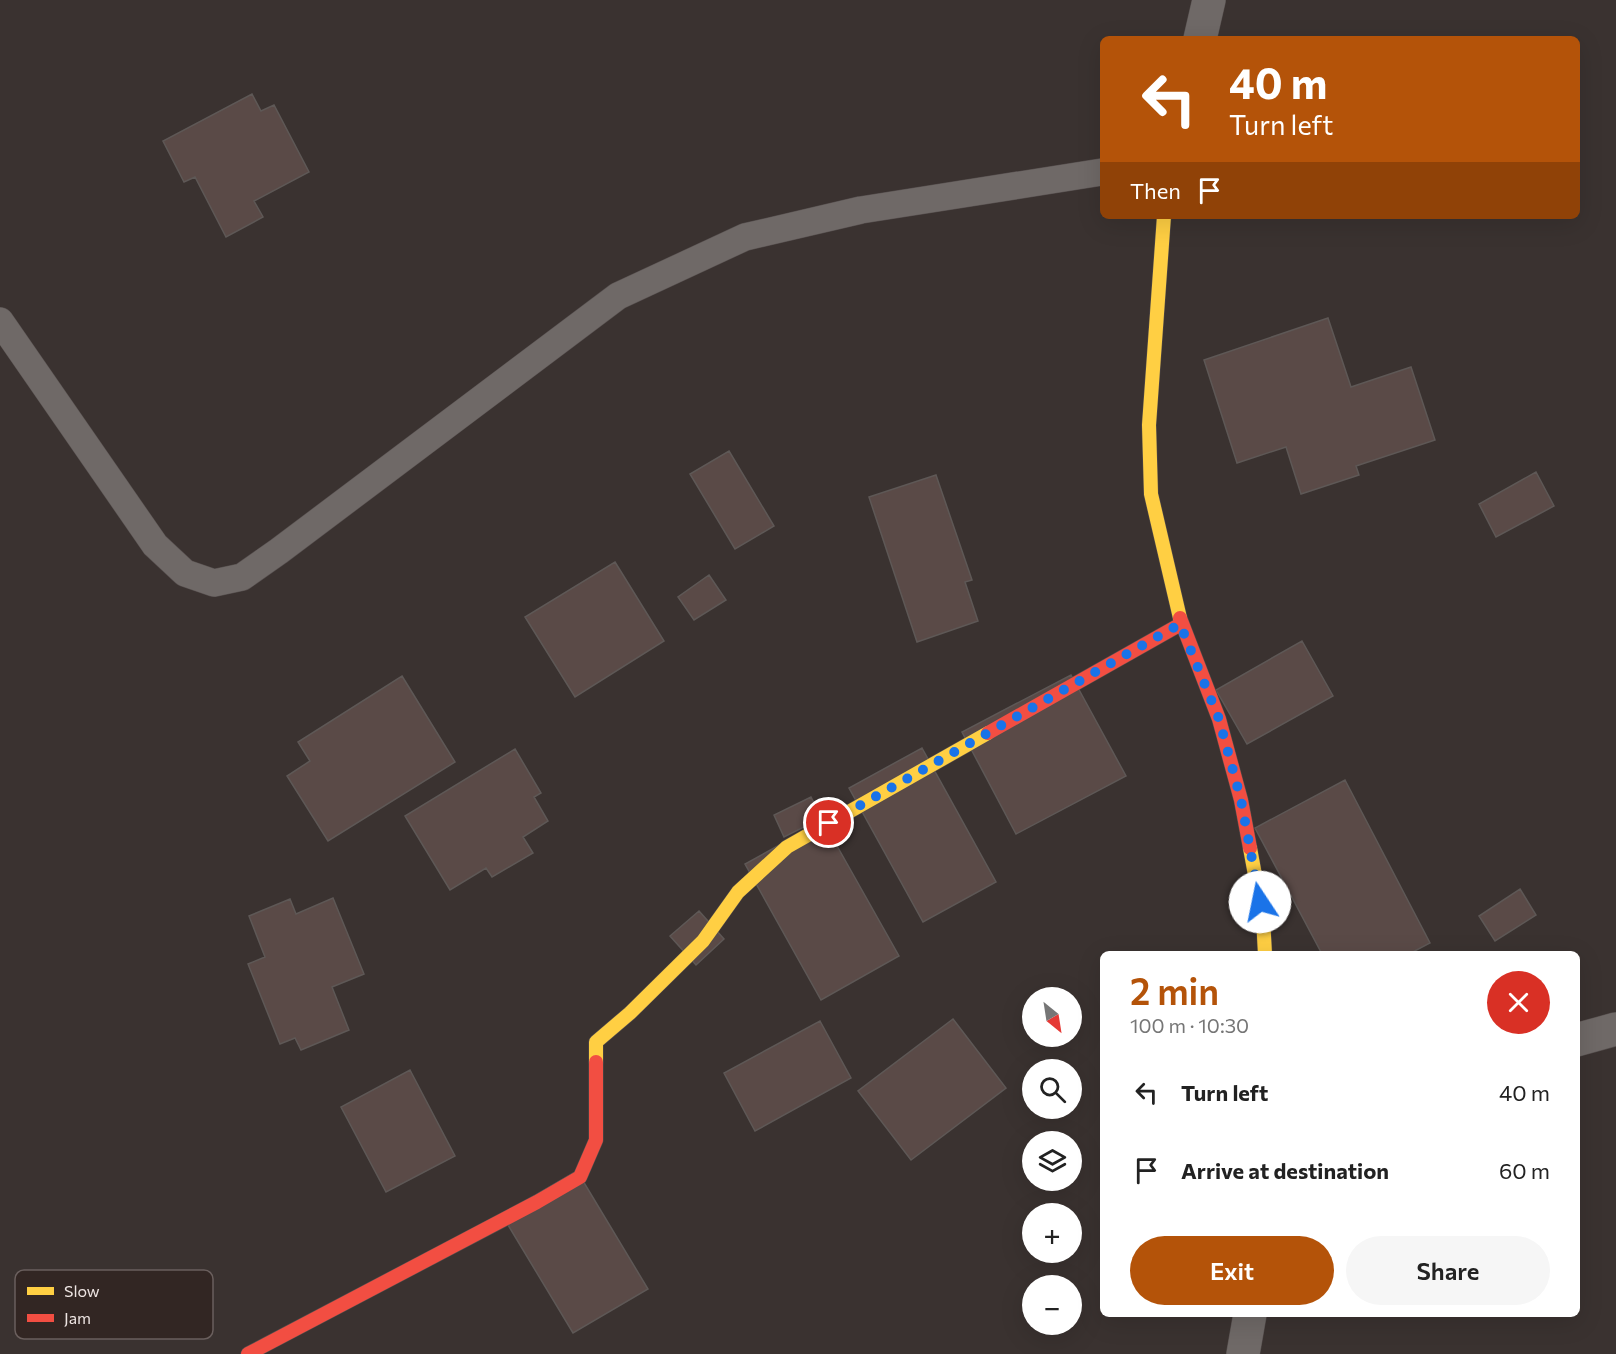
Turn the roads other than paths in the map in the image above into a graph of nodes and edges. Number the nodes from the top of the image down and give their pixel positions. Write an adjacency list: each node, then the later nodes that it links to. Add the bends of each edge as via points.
1 (1209, 0): 2 (street)
2 (1201, 36)
3 (1100, 172): 5 (lane, via 861,210 745,237 618,296 279,551 242,577 214,584 185,573 155,545)
4 (1164, 219): 6 (street, via 1149,425 1151,494)
5 (0, 321)
6 (1180, 624): 7 (street, via 1219,719 1241,800 1263,918); 11 (street, via 788,847 738,892 703,941 596,1042 596,1140 580,1178)
7 (1265, 951)
8 (1616, 1029): 9 (street)
9 (1580, 1039)
10 (1249, 1317): 12 (street)
11 (248, 1354)
12 (1243, 1354)

